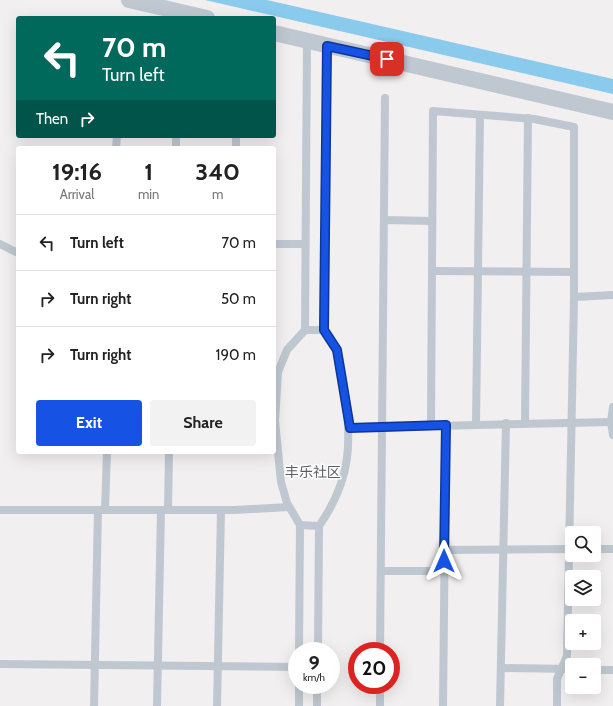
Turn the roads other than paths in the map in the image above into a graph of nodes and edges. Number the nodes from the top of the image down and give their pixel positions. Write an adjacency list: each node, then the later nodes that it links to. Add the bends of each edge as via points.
1 (129, 0): 2 (street)
2 (198, 16)
3 (276, 33): 4 (street)
4 (308, 41): 5 (street); 14 (lane)
5 (327, 46): 7 (street); 23 (lane)
6 (385, 98): 10 (lane)
7 (613, 112)
8 (480, 115): 9 (lane); 11 (lane, via 433,111); 17 (lane)
9 (528, 118): 18 (lane); 19 (lane, via 574,127)
10 (384, 220): 11 (lane); 33 (lane)
11 (432, 221): 16 (lane)
12 (0, 244): 15 (lane)
13 (276, 244): 14 (lane)
14 (305, 244): 22 (lane)
15 (16, 252)
16 (432, 271): 17 (lane); 31 (lane)
17 (478, 271): 18 (lane); 30 (lane)
18 (527, 272): 19 (lane); 29 (lane)
19 (574, 272): 21 (lane)
20 (613, 295): 21 (lane)
21 (574, 297): 26 (lane)
22 (304, 330): 23 (lane); 24 (lane, via 287,350)
23 (324, 330): 34 (lane, via 337,350)
24 (276, 379)
25 (613, 407): 27 (lane)
26 (572, 422): 27 (lane); 29 (lane); 46 (lane)
27 (611, 422): 35 (lane)
28 (506, 423): 29 (lane); 30 (lane); 51 (lane)
29 (526, 423)
30 (476, 424): 32 (lane)
31 (431, 425): 32 (lane); 33 (lane)
32 (446, 425): 50 (lane)
33 (382, 427): 34 (lane); 53 (lane)
34 (350, 428): 45 (lane, via 349,454 344,476 333,503)
35 (613, 435)
36 (276, 447): 39 (lane, via 281,482)
37 (107, 454): 41 (lane)
38 (169, 454): 42 (lane)
39 (289, 506): 43 (lane); 44 (lane)
40 (0, 510): 41 (lane)
41 (101, 510): 42 (lane); 59 (lane)
42 (164, 510): 43 (lane); 60 (lane)
43 (221, 510): 61 (lane)
44 (300, 525): 45 (lane); 55 (lane)
45 (318, 526): 56 (lane)
46 (570, 526)
47 (565, 549): 51 (lane)
48 (601, 549): 49 (lane)
49 (613, 549)
50 (444, 550): 51 (lane); 54 (lane)
51 (503, 550): 63 (lane)
52 (570, 562): 64 (lane, via 567,656)
53 (381, 571): 54 (lane); 57 (lane)
54 (444, 572): 77 (lane)
55 (299, 642)
56 (318, 642)
57 (380, 642)
58 (0, 664): 59 (lane)
59 (94, 665): 60 (lane); 71 (lane)
60 (158, 666): 61 (lane); 72 (lane)
61 (218, 666): 62 (lane); 73 (lane)
62 (288, 667)
63 (501, 668): 64 (lane); 78 (lane)
64 (561, 669): 65 (lane); 79 (lane, via 557,679)
65 (565, 669)
66 (601, 670): 67 (lane)
67 (613, 670)
68 (299, 694): 74 (lane)
69 (317, 694): 75 (lane)
70 (380, 694): 76 (lane)
71 (94, 706)
72 (157, 706)
73 (217, 706)
74 (299, 706)
75 (317, 706)
76 (380, 706)
77 (443, 706)
78 (500, 706)
79 (557, 706)

